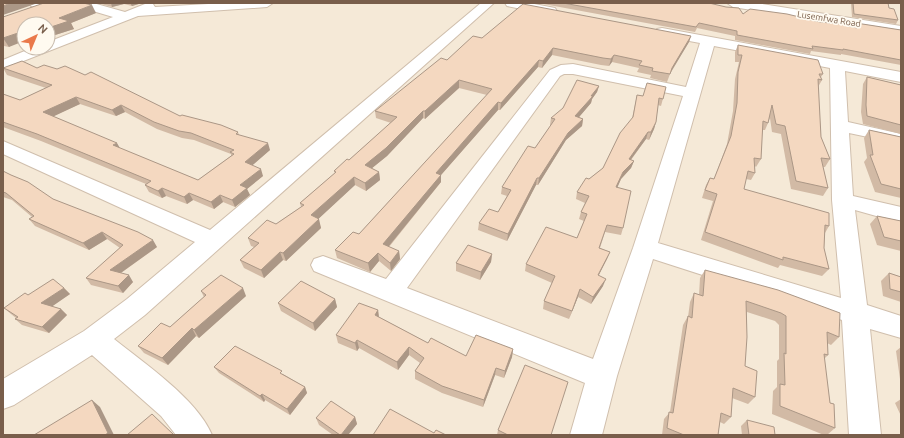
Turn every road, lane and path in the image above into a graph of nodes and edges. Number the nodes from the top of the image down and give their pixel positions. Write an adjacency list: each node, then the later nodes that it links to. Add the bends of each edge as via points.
1 (80, 3): 10 (street)
2 (158, 3): 10 (street)
3 (267, 3): 10 (street)
4 (488, 3): 25 (street)
5 (511, 3): 9 (street)
6 (733, 3): 12 (street, Lusemfwa Road)
7 (45, 4): 8 (street)
8 (24, 13)
9 (564, 13)
10 (131, 14): 14 (street)
11 (647, 29): 13 (street)
12 (901, 30)
13 (708, 41): 17 (street); 19 (street)
14 (56, 44)
15 (25, 56): 16 (street)
16 (3, 65)
17 (837, 65): 18 (street); 20 (street)
18 (901, 77)
19 (690, 93): 26 (street); 28 (street, via 572,69 561,70 555,74)
20 (840, 126): 21 (street); 23 (street)
21 (901, 139)
22 (4, 147): 25 (street)
23 (843, 200): 24 (street); 29 (street)
24 (901, 215)
25 (212, 240): 31 (street, via 136,307)
26 (645, 248): 29 (street); 32 (street)
27 (323, 265): 28 (street)
28 (390, 291): 32 (street)
29 (855, 313): 30 (street); 36 (street)
30 (901, 327)
31 (94, 339): 33 (street); 34 (street, via 172,406)
32 (602, 376): 35 (street)
33 (3, 395)
34 (196, 435)
35 (586, 435)
36 (865, 435)

